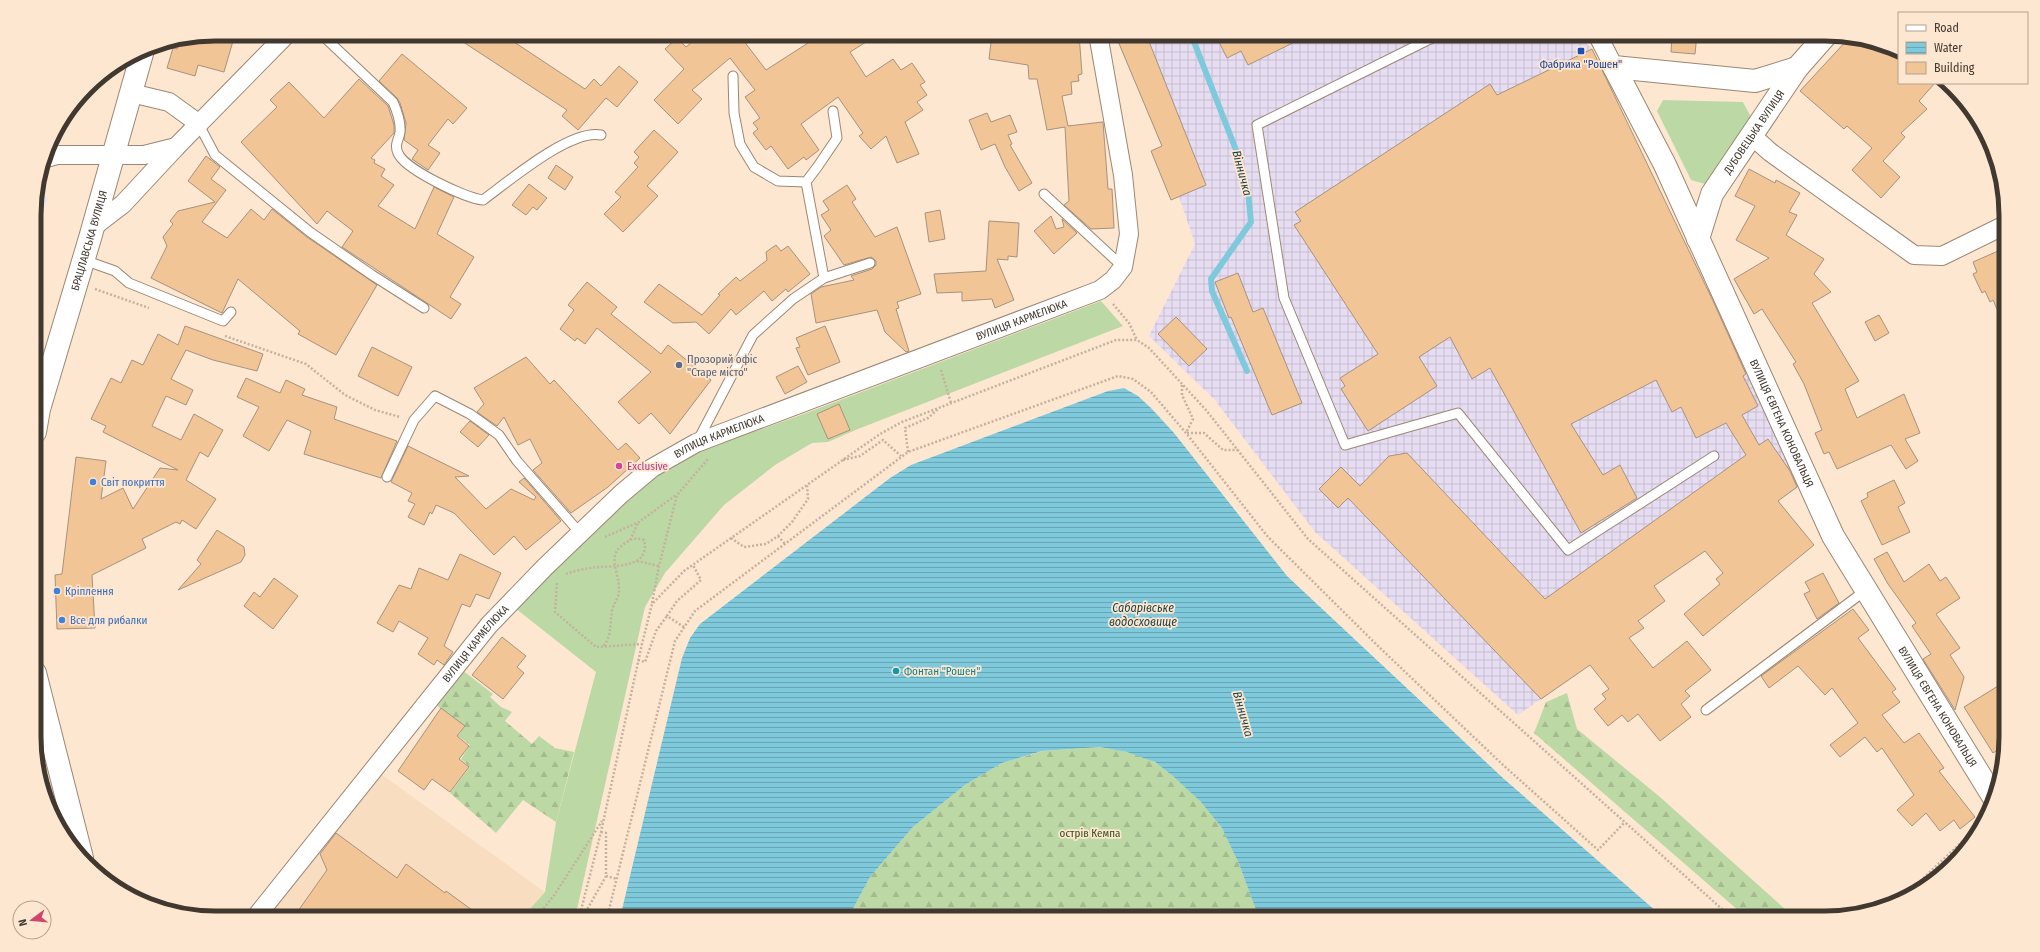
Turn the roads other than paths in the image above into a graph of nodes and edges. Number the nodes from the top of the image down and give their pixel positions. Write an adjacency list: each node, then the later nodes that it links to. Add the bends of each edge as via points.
1 (280, 41): 13 (street)
2 (328, 41): 14 (lane, via 393,102 399,114 400,132 396,143 403,160 424,175 473,198 483,200 561,145 580,137)
3 (1099, 41): 26 (street, ВУЛИЦЯ КАРМЕЛЮКА, via 1124,182 1129,234)
4 (1426, 41): 32 (lane, via 1257,125 1284,298 1345,445 1458,413 1568,550)
5 (1601, 41): 8 (street, ВУЛИЦЯ ЄВГЕНА КОНОВАЛЬЦЯ)
6 (1821, 41): 9 (street, ДУБОВЕЦЬКА ВУЛИЦЯ)
7 (141, 58): 11 (street, БРАЦЛАВСЬКА ВУЛИЦЯ)
8 (1614, 66): 9 (street, via 1755,81); 23 (street, ВУЛИЦЯ ЄВГЕНА КОНОВАЛЬЦЯ, via 1665,165)
9 (1797, 68): 15 (street, ДУБОВЕЦЬКА ВУЛИЦЯ)
10 (733, 76): 19 (lane, via 734,113 740,144 754,167 778,181)
11 (131, 93): 13 (street, via 169,102); 17 (street, БРАЦЛАВСЬКА ВУЛИЦЯ)
12 (834, 111): 19 (lane, via 837,138)
13 (198, 124): 16 (street); 28 (lane, via 215,155 310,232)
14 (601, 135)
15 (1751, 135): 22 (street, via 1770,152 1914,255 1942,256); 23 (street, ДУБОВЕЦЬКА ВУЛИЦЯ, via 1712,194)
16 (176, 147): 17 (street, via 144,155); 21 (street, via 123,204)
17 (113, 155): 18 (street); 21 (street, БРАЦЛАВСЬКА ВУЛИЦЯ)
18 (51, 157)
19 (806, 182): 27 (lane)
20 (1044, 194): 26 (lane)
21 (93, 227): 24 (street, БРАЦЛАВСЬКА ВУЛИЦЯ)
22 (1999, 228)
23 (1698, 239): 35 (street, ВУЛИЦЯ ЄВГЕНА КОНОВАЛЬЦЯ, via 1833,536)
24 (84, 260): 29 (lane, via 115,271 129,283 223,321); 30 (street, БРАЦЛАВСЬКА ВУЛИЦЯ)
25 (870, 263): 27 (lane)
26 (1123, 267): 31 (street, ВУЛИЦЯ КАРМЕЛЮКА, via 1113,280 1100,290)
27 (824, 278): 31 (lane, via 793,299 753,335)
28 (424, 308)
29 (231, 312)
30 (41, 402)
31 (696, 443): 34 (street, ВУЛИЦЯ КАРМЕЛЮКА, via 652,468)
32 (1714, 456)
33 (387, 476): 34 (lane, via 414,420 435,396 470,414 499,435 517,461)
34 (580, 533): 40 (street, ВУЛИЦЯ КАРМЕЛЮКА, via 551,572 489,625)
35 (1866, 590): 37 (lane); 38 (street, ВУЛИЦЯ ЄВГЕНА КОНОВАЛЬЦЯ)
36 (41, 697): 39 (street)
37 (1706, 710)
38 (1990, 792)
39 (79, 845)
40 (261, 911)

